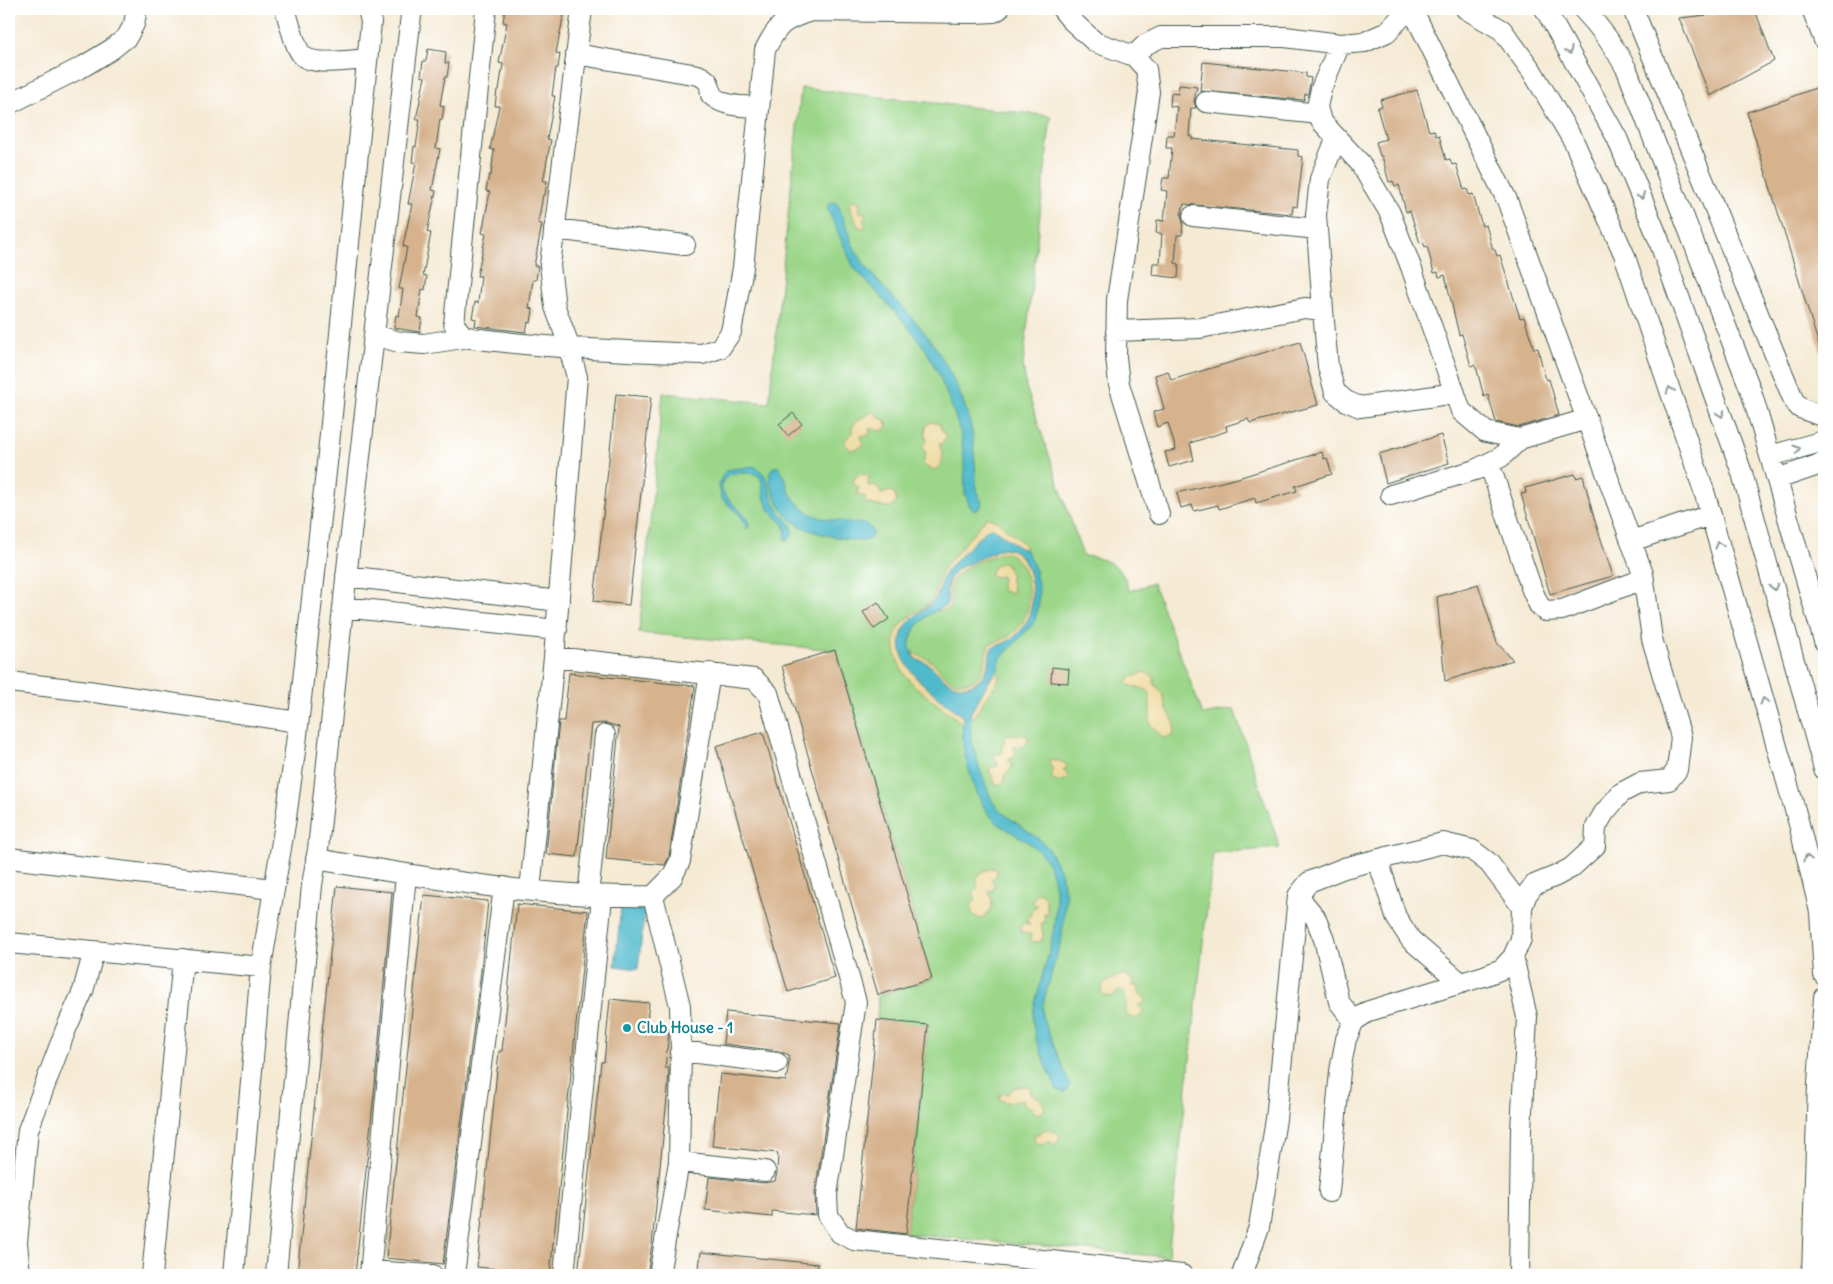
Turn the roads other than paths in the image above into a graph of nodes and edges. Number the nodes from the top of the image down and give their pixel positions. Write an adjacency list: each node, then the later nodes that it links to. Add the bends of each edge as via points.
1 (137, 9): 23 (street, via 127,37 112,50)
2 (285, 9): 21 (street, via 301,55 308,60)
3 (368, 9): 21 (street, via 371,22)
4 (413, 9): 33 (street)
5 (486, 9): 34 (street, via 454,324 464,337)
6 (582, 9): 19 (street)
7 (999, 9): 24 (street, via 974,13 811,11 790,18 775,31 765,50)
8 (1062, 9): 20 (street, via 1095,42)
9 (1410, 9): 18 (street, via 1387,32 1366,42); 38 (street, via 1507,200)
10 (1466, 9): 47 (street, one-way to 10, via 1624,254 1574,142 1532,71 1502,30)
11 (1470, 9): 12 (street)
12 (1499, 9)
13 (1545, 9): 62 (street, one-way to 62, via 1617,138 1658,238 1742,473)
14 (1583, 9): 41 (street, via 1601,27 1628,70 1751,391)
15 (1636, 9): 37 (street, via 1635,14 1794,401 1811,414)
16 (1812, 9): 17 (street)
17 (1824, 40)
18 (1340, 44): 20 (street, via 1285,37 1161,37 1145,45); 25 (street, via 1321,89 1317,107)
19 (576, 54): 24 (street, via 698,75 710,83 711,95 718,102); 29 (street)
20 (1134, 56): 32 (street, via 1146,69 1150,92 1117,300)
21 (368, 59): 60 (street)
22 (1206, 102): 25 (street)
23 (9, 104)
24 (759, 107): 35 (street, via 743,268 731,332 720,348 702,354)
25 (1319, 114): 26 (street)
26 (1336, 139): 28 (street, via 1320,179); 36 (street, via 1360,163 1390,213)
27 (1193, 216): 28 (street)
28 (1317, 228): 31 (street)
29 (554, 229): 30 (street); 35 (street, via 550,265 555,307)
30 (685, 245)
31 (1323, 310): 32 (street, via 1305,308 1200,328); 36 (street, via 1328,367 1335,392 1346,402 1360,407)
32 (1116, 332): 46 (street, via 1119,384)
33 (374, 335): 34 (street, via 424,344); 49 (street)
34 (469, 338): 35 (street)
35 (569, 349): 52 (street, via 577,378)
36 (1455, 393): 39 (street, via 1461,411 1486,432)
37 (1824, 417)
38 (1587, 419): 39 (street); 48 (street)
39 (1520, 439): 42 (street, via 1501,458)
40 (1824, 441): 41 (street, one-way to 40)
41 (1770, 456): 44 (street)
42 (1490, 463): 45 (street); 50 (street, via 1532,590 1545,611 1562,610)
43 (1824, 463): 44 (street)
44 (1777, 480): 56 (street)
45 (1391, 494)
46 (1159, 514)
47 (1711, 515): 48 (street); 79 (street, one-way to 47, via 1820,912 1799,824)
48 (1631, 541): 50 (street)
49 (346, 576): 51 (street); 53 (street)
50 (1644, 579): 73 (street, via 1652,639 1681,737 1677,770 1669,780 1640,783 1621,793 1596,827 1595,846 1571,868 1534,885 1526,894)
51 (478, 592): 52 (street); 54 (street)
52 (559, 601): 55 (street)
53 (343, 607): 54 (street); 64 (street)
54 (474, 621): 55 (street)
55 (557, 630): 57 (street)
56 (1824, 641)
57 (554, 657): 58 (street); 69 (street)
58 (710, 673): 71 (street, via 680,861 672,877); 88 (street, via 754,679 768,693 856,1002 827,1195 828,1215 840,1233 854,1240)
59 (9, 682): 60 (street)
60 (298, 722): 68 (street)
61 (605, 735): 70 (street)
62 (1824, 769)
63 (9, 858): 68 (street)
64 (316, 860): 66 (street); 94 (street)
65 (1378, 860): 72 (street, via 1344,868 1309,882); 73 (street, via 1443,843 1472,850 1489,863); 80 (street, via 1396,917 1411,940)
66 (406, 874): 67 (street); 89 (street)
67 (504, 888): 69 (street); 96 (street)
68 (273, 889): 78 (street)
69 (530, 890): 70 (street)
70 (595, 896): 71 (street); 97 (street)
71 (653, 896): 83 (street, via 680,1006)
72 (1298, 896): 82 (street, via 1315,917 1324,939 1339,1002); 100 (street, via 1276,1119 1259,1227)
73 (1522, 907): 76 (street, via 1521,939)
74 (9, 942): 75 (street)
75 (94, 951): 77 (street); 91 (street, via 83,991 28,1130 17,1242)
76 (1513, 957): 80 (street, via 1502,969); 101 (street, via 1527,1017)
77 (182, 959): 78 (street); 92 (street)
78 (260, 967): 93 (street)
79 (1824, 975)
80 (1461, 983): 82 (street, via 1369,1010)
81 (1824, 997): 102 (street)
82 (1354, 1021): 87 (street, via 1346,1039 1340,1071)
83 (681, 1051): 84 (street); 85 (street)
84 (777, 1063)
85 (679, 1162): 86 (street); 98 (street)
86 (765, 1171)
87 (1329, 1192)
88 (1125, 1272): 90 (street)
89 (370, 1273): 95 (street)
90 (1149, 1274): 99 (street)
91 (20, 1275)
92 (152, 1275)
93 (234, 1275)
94 (276, 1275)
95 (432, 1275)
96 (454, 1275)
97 (564, 1275)
98 (659, 1275)
99 (1182, 1275)
100 (1242, 1275)
101 (1519, 1275)
102 (1812, 1275)

